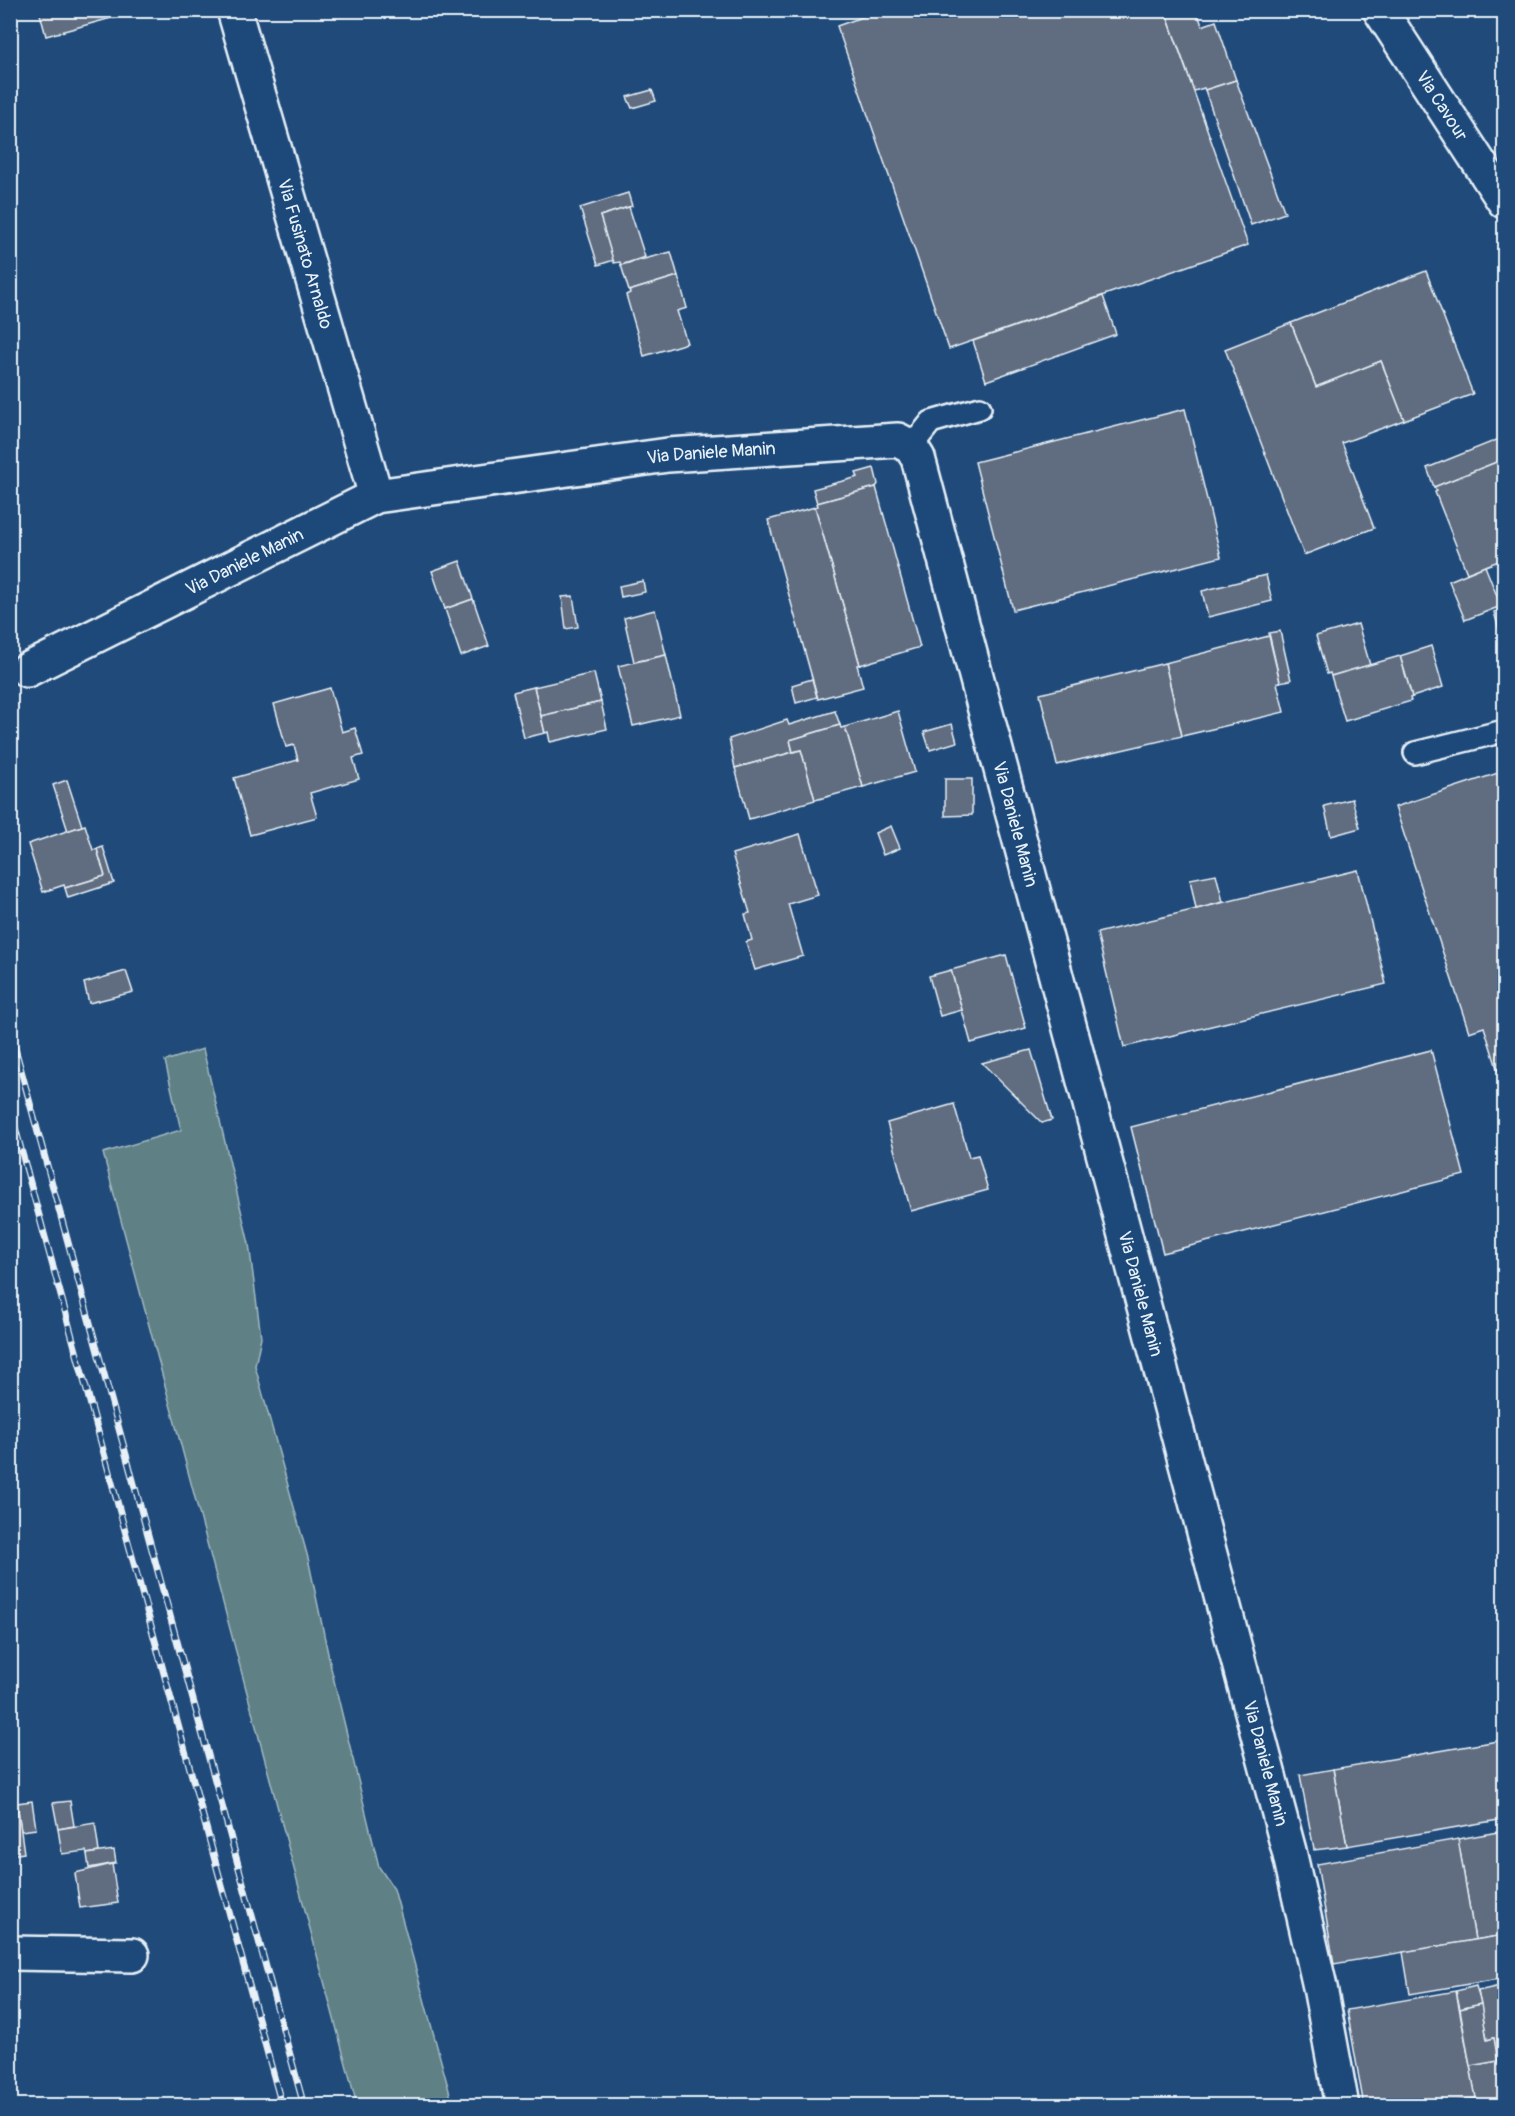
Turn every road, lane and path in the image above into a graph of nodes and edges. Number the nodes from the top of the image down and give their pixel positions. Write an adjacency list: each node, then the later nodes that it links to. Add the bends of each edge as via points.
1 (234, 10): 6 (street, Via Fusinato Arnaldo)
2 (1380, 10): 3 (street, Via Cavour)
3 (1504, 201)
4 (980, 408): 5 (lane, via 932,422)
5 (911, 447): 6 (street, Via Daniele Manin, via 898,440 668,454); 12 (street, Via Daniele Manin, via 918,458 980,687 1289,1851)
6 (376, 496): 7 (street, Via Daniele Manin)
7 (27, 670)
8 (1504, 731): 9 (lane)
9 (1415, 753)
10 (10, 1953): 11 (street)
11 (132, 1955)
12 (1342, 2106)

